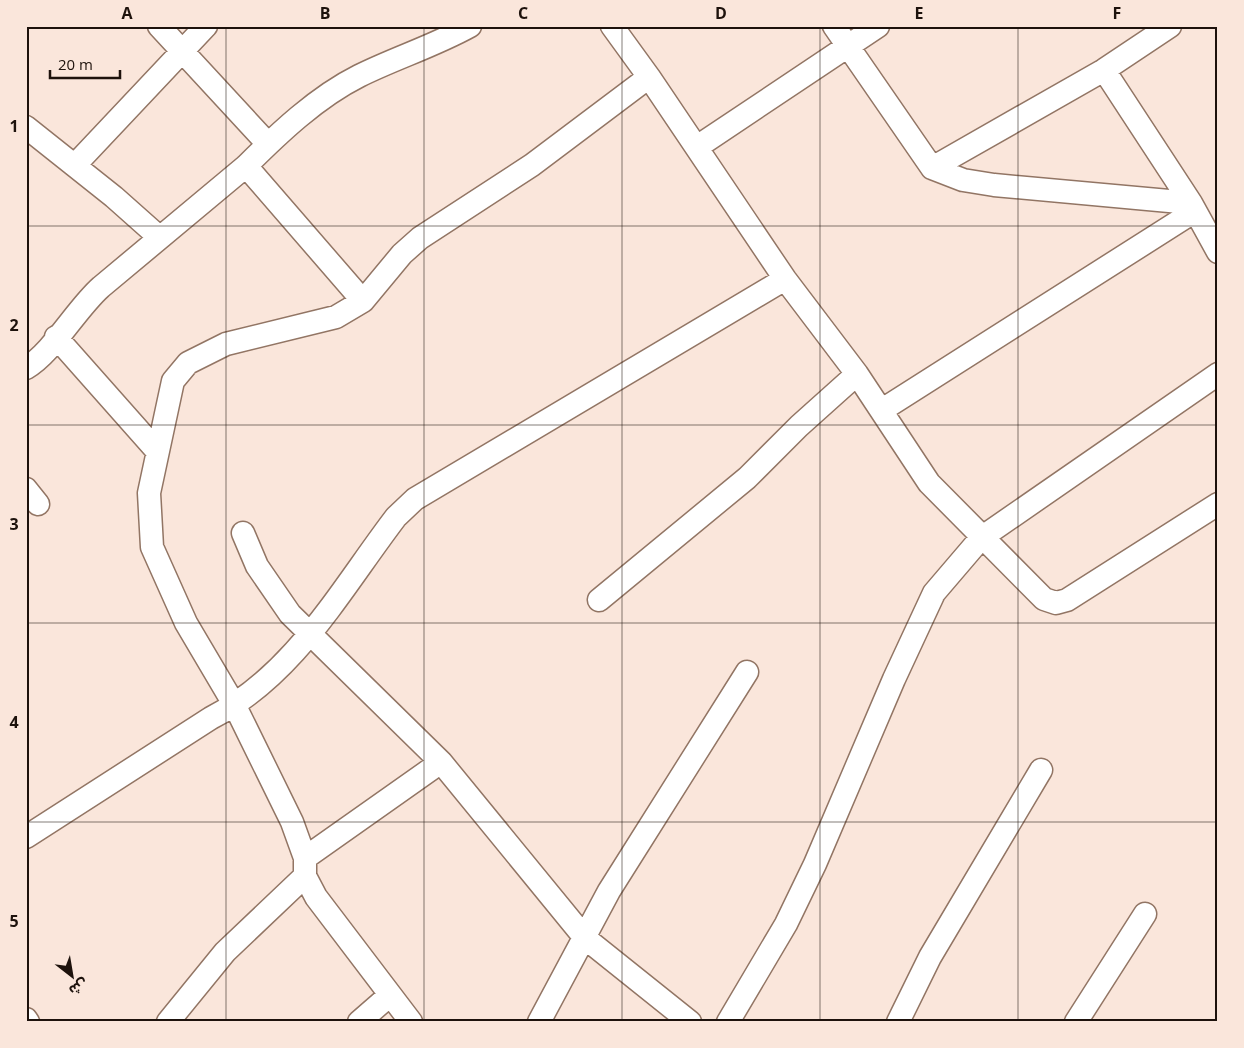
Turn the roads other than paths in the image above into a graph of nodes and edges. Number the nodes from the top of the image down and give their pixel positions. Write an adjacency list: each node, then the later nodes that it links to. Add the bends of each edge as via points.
1 (159, 26): 9 (street)
2 (206, 26): 9 (street)
3 (470, 26): 13 (street, via 443,41 359,76 322,99)
4 (612, 26): 11 (street)
5 (834, 26): 8 (street)
6 (878, 26): 8 (street)
7 (1170, 26): 10 (street)
8 (847, 47): 14 (street); 17 (street)
9 (182, 51): 13 (street); 15 (street)
10 (1104, 70): 17 (street); 18 (street)
11 (649, 77): 14 (street); 22 (street, via 532,165 420,238 402,254)
12 (26, 128): 15 (street)
13 (268, 144): 16 (street)
14 (697, 147): 21 (street)
15 (75, 165): 19 (street)
16 (246, 166): 19 (street); 22 (street)
17 (932, 168): 18 (street, via 963,180 994,185)
18 (1193, 207): 20 (street); 27 (street)
19 (159, 237): 23 (street, via 87,300)
20 (1218, 252)
21 (785, 278): 25 (street); 33 (street, via 415,499 396,517)
22 (363, 301): 28 (street, via 336,317 226,344 188,363 173,380)
23 (56, 337): 24 (street); 28 (street)
24 (26, 368)
25 (858, 374): 27 (street); 32 (street, via 747,478)
26 (1218, 374): 31 (street)
27 (882, 410): 31 (street, via 929,483)
28 (157, 451): 35 (street, via 149,493 152,547 186,623)
29 (1218, 504): 31 (street, via 1067,600 1056,603 1044,599)
30 (243, 533): 33 (street, via 257,566 276,596)
31 (981, 538): 48 (street, via 934,593 816,864 786,924)
32 (600, 600)
33 (310, 634): 35 (street, via 296,652); 36 (street)
34 (747, 672): 41 (street, via 609,891)
35 (235, 706): 38 (street, via 211,718); 39 (street, via 292,822)
36 (442, 762): 39 (street); 41 (street)
37 (1041, 770): 49 (street, via 930,956)
38 (26, 837)
39 (305, 867): 42 (street, via 316,896); 43 (street, via 225,952)
40 (1145, 914): 50 (street)
41 (585, 938): 46 (street); 47 (street)
42 (390, 995): 44 (street); 45 (street)
43 (168, 1022)
44 (359, 1022)
45 (411, 1022)
46 (539, 1022)
47 (690, 1022)
48 (728, 1022)
49 (898, 1022)
50 (1076, 1022)

